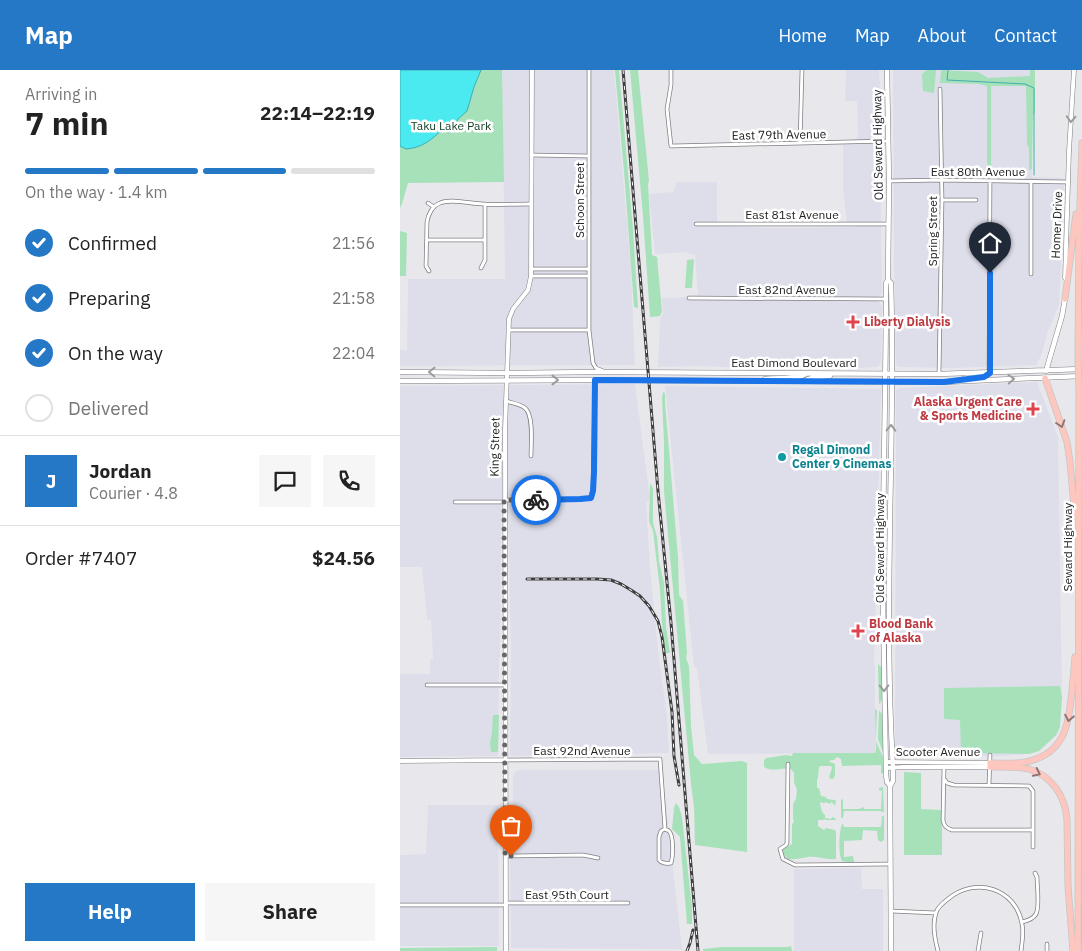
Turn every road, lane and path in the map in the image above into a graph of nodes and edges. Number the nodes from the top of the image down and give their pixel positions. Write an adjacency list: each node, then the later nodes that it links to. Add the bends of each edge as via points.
1 (532, 70): 11 (street, King Street)
2 (589, 70): 12 (street, Schoon Street)
3 (671, 70): 9 (street, East 79th Avenue, via 667,109 671,146)
4 (802, 70): 9 (street)
5 (887, 70): 8 (main road, Old Seward Highway)
6 (1074, 70): 18 (street, Homer Drive, one-way to 18)
7 (940, 89): 14 (street, Spring Street)
8 (888, 141): 9 (street, East 79th Avenue); 15 (main road, Old Seward Highway)
9 (800, 143)
10 (1082, 143): 13 (highway, Seward Highway)
11 (531, 155): 12 (street); 23 (street, King Street)
12 (589, 156): 31 (street, Schoon Street)
13 (1081, 170): 39 (highway); 72 (highway, Seward Highway, bridge)
14 (941, 180): 15 (street, East 80th Avenue); 16 (street, East 80th Avenue); 19 (street, Spring Street)
15 (888, 181): 26 (main road, Old Seward Highway)
16 (990, 181): 17 (street, East 80th Avenue); 51 (street)
17 (1031, 181): 18 (street, East 80th Avenue); 33 (street)
18 (1068, 182): 39 (street, Homer Drive)
19 (942, 200): 20 (street); 54 (street, Spring Street)
20 (976, 200)
21 (428, 203): 24 (street)
22 (484, 204): 23 (street); 24 (street, via 451,200); 28 (street)
23 (531, 204): 30 (street, King Street)
24 (434, 208): 27 (street, via 428,215)
25 (696, 224): 26 (street, East 81st Avenue)
26 (888, 224): 36 (main road, Old Seward Highway)
27 (426, 240): 28 (street); 32 (street, via 426,266)
28 (484, 240): 29 (street)
29 (481, 268)
30 (531, 269): 31 (street); 34 (street, King Street)
31 (589, 270): 35 (street, Schoon Street)
32 (429, 271)
33 (1031, 274)
34 (531, 276): 35 (street); 40 (street, King Street, via 528,290 510,316)
35 (589, 276): 41 (street, Schoon Street)
36 (888, 280): 38 (main road, Old Seward Highway); 42 (main road, Old Seward Highway, via 891,283)
37 (689, 298): 38 (street, East 82nd Avenue)
38 (886, 299): 42 (main road); 52 (main road, Old Seward Highway)
39 (1065, 299): 44 (main road, Homer Drive)
40 (509, 330): 41 (street); 47 (street, King Street)
41 (589, 330): 46 (street, Schoon Street, via 594,366)
42 (892, 335): 53 (main road, Old Seward Highway)
43 (1082, 369): 44 (main road, East Dimond Boulevard)
44 (1046, 370): 51 (main road, East Dimond Boulevard); 56 (main road, Homer Drive)
45 (400, 372): 47 (main road, East Dimond Boulevard, one-way to 45)
46 (607, 372): 47 (main road, East Dimond Boulevard); 48 (main road, East Dimond Boulevard)
47 (507, 373): 57 (street, King Street)
48 (696, 373): 49 (main road, East Dimond Boulevard); 60 (main road)
49 (807, 373): 50 (main road, East Dimond Boulevard); 61 (main road, via 801,377)
50 (849, 373): 52 (main road, East Dimond Boulevard); 62 (main road)
51 (990, 373): 54 (main road, East Dimond Boulevard); 65 (main road, via 984,377)
52 (886, 374): 53 (main road, East Dimond Boulevard); 63 (main road, Old Seward Highway)
53 (892, 374): 54 (main road, East Dimond Boulevard); 64 (main road, Old Seward Highway)
54 (939, 374)
55 (1082, 376): 56 (main road, East Dimond Boulevard)
56 (1045, 378): 65 (main road, East Dimond Boulevard, one-way to 56); 72 (highway, one-way to 72, via 1067,442)
57 (506, 380): 58 (main road, East Dimond Boulevard, one-way to 58); 59 (main road, East Dimond Boulevard); 66 (street, King Street)
58 (595, 380): 60 (main road, East Dimond Boulevard); 69 (street, via 591,498)
59 (400, 381)
60 (696, 381): 61 (main road, East Dimond Boulevard)
61 (756, 381): 62 (main road, East Dimond Boulevard)
62 (802, 381): 63 (main road, East Dimond Boulevard)
63 (886, 382): 64 (main road, East Dimond Boulevard); 68 (main road, Old Seward Highway)
64 (892, 382): 65 (main road, East Dimond Boulevard); 71 (main road, Old Seward Highway, one-way to 64)
65 (949, 382)
66 (506, 401): 67 (street, via 520,405 529,413); 69 (street, King Street)
67 (531, 456)
68 (884, 475): 71 (main road, via 887,477); 79 (main road, Old Seward Highway, one-way to 79)
69 (504, 501): 70 (street); 75 (street, King Street)
70 (455, 502)
71 (890, 505): 81 (main road, Old Seward Highway, via 889,656)
72 (1078, 551): 73 (highway, Seward Highway)
73 (1078, 635): 82 (highway, one-way to 82, via 1070,714 1061,738 1052,750 1036,759); 110 (highway, Seward Highway)
74 (427, 685): 75 (street)
75 (505, 685): 77 (street, King Street)
76 (990, 755): 82 (street)
77 (505, 760): 78 (street); 88 (street, East 92nd Avenue, via 660,759); 91 (street, King Street)
78 (400, 761)
79 (886, 762): 81 (street, Scooter Avenue); 84 (main road, Old Seward Highway)
80 (788, 764): 93 (street, via 787,842 780,849 783,859 795,866)
81 (893, 765): 82 (street, Scooter Avenue); 83 (street, Scooter Avenue); 84 (street, Scooter Avenue); 87 (main road, Old Seward Highway)
82 (990, 765): 83 (street, Scooter Avenue); 86 (street); 109 (highway, one-way to 109, via 1039,773 1055,786 1063,799 1067,819)
83 (944, 767): 85 (street)
84 (886, 768): 87 (main road, Old Seward Highway, via 886,782)
85 (944, 780): 86 (street, via 954,785); 89 (street, via 943,820 946,827 952,830)
86 (989, 785): 89 (street, via 1032,788)
87 (890, 786): 93 (main road, Old Seward Highway)
88 (665, 829): 88 (street, via 659,837 659,860 668,864 673,858 672,837)
89 (1033, 830): 90 (street)
90 (1033, 847)
91 (505, 856): 92 (street, via 584,855); 96 (street, King Street)
92 (598, 858)
93 (890, 864): 98 (main road, Old Seward Highway)
94 (1035, 873): 100 (street, via 1038,909 1032,919)
95 (628, 903): 96 (street, East 95th Court)
96 (506, 904): 97 (street, East 95th Court); 103 (street, King Street)
97 (400, 905)
98 (891, 911): 99 (street); 104 (main road, Old Seward Highway)
99 (936, 913): 100 (street, via 955,893 985,887 1003,894 1012,902); 105 (street, via 934,935)
100 (1022, 922): 107 (street)
101 (981, 933): 106 (street)
102 (1047, 944): 108 (street)
103 (506, 951)
104 (890, 951)
105 (938, 951)
106 (978, 951)
107 (1021, 951)
108 (1047, 951)
109 (1073, 951)
110 (1078, 951)

